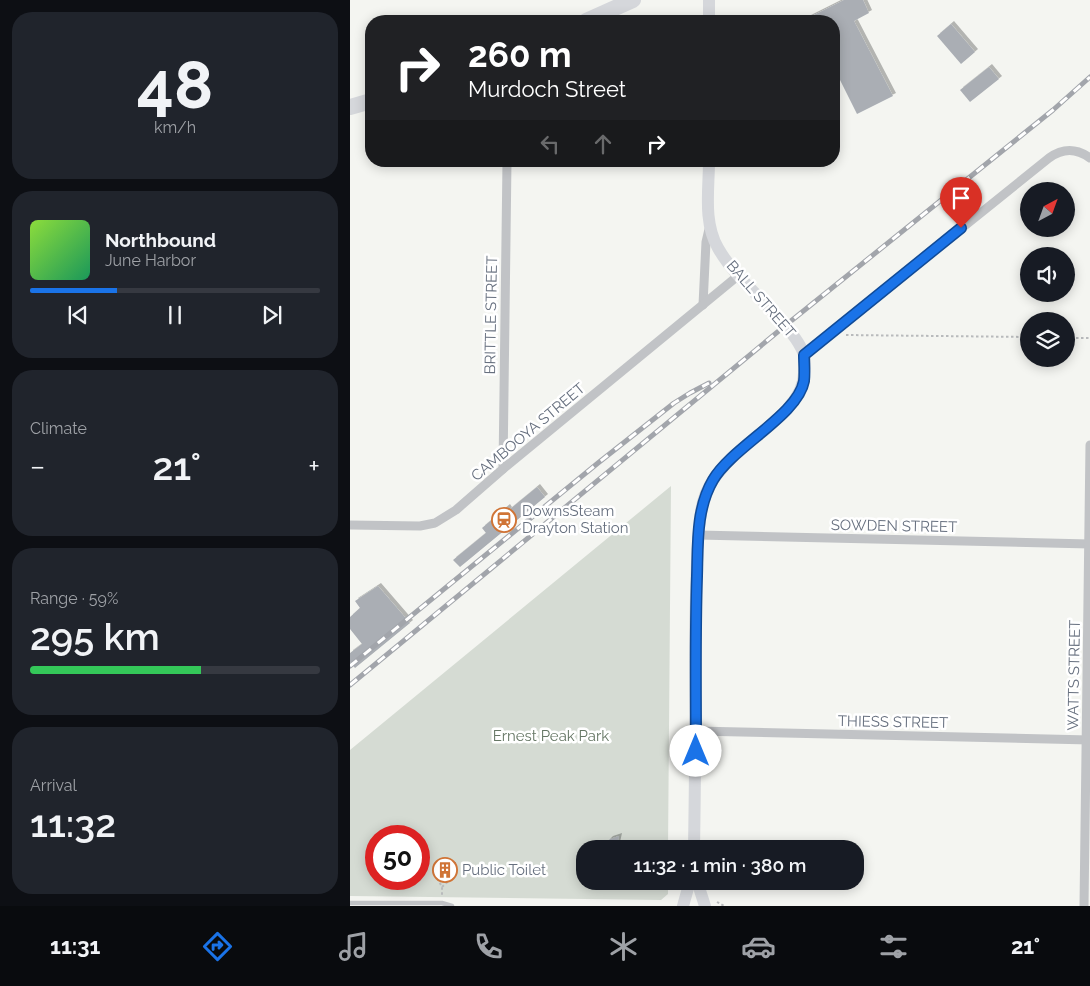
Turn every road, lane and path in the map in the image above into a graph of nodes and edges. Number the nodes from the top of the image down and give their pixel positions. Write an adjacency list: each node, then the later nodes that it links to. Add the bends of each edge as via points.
1 (633, 0): 3 (highway)
2 (709, 0): 4 (main road)
3 (599, 15)
4 (709, 15)
5 (365, 103): 6 (highway)
6 (350, 107)
7 (1090, 158): 13 (street, via 1076,151 1057,152)
8 (507, 167): 19 (street, BRITTLE STREET)
9 (709, 167): 10 (main road, BALL STREET)
10 (710, 225): 11 (main road, BALL STREET, via 717,247); 12 (street, via 706,242)
11 (740, 275): 12 (street, CAMBOOYA STREET); 17 (main road, BALL STREET, via 786,325)
12 (703, 305): 19 (street, CAMBOOYA STREET)
13 (829, 335): 14 (path); 17 (street)
14 (1020, 337)
15 (1075, 338): 16 (path)
16 (1090, 338)
17 (804, 355): 21 (main road, BALL STREET, via 804,383 793,402 736,453 712,481 703,501)
18 (1090, 444): 22 (street, WATTS STREET)
19 (503, 469): 20 (street, CAMBOOYA STREET, via 456,510 435,523 409,527)
20 (350, 525)
21 (698, 535): 22 (street, SOWDEN STREET); 23 (main road, BALL STREET)
22 (1090, 544): 24 (street, WATTS STREET)
23 (696, 731): 24 (street, THIESS STREET); 25 (main road, BALL STREET)
24 (1088, 740): 36 (street, WATTS STREET)
25 (694, 840)
26 (436, 864): 28 (path, via 436,874)
27 (454, 865): 28 (path, via 453,876)
28 (442, 887): 32 (path)
29 (687, 890): 34 (main road)
30 (700, 890): 35 (main road)
31 (350, 903): 32 (lane)
32 (442, 903): 33 (lane)
33 (452, 906)
34 (683, 906)
35 (705, 906)
36 (1084, 906)

